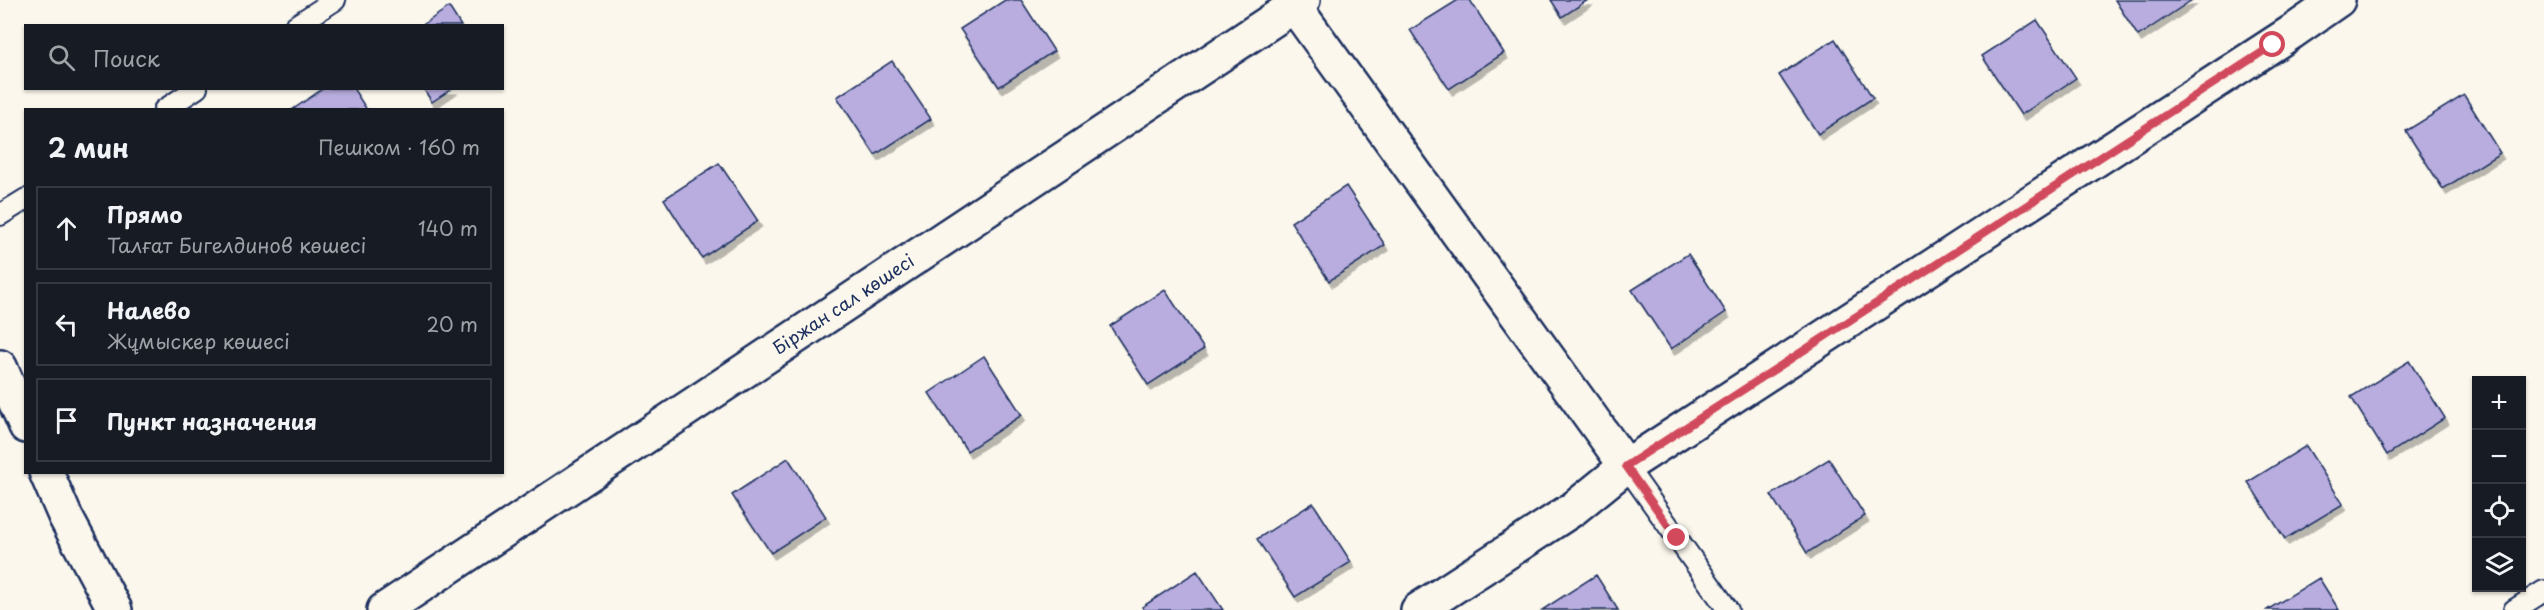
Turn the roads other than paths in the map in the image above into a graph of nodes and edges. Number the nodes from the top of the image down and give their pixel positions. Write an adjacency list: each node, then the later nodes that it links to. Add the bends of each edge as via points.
1 (334, 0): 4 (lane)
2 (2338, 0): 11 (street)
3 (1296, 2): 11 (street); 15 (street, Біржан сал көшесі)
4 (298, 24)
5 (194, 90): 6 (lane)
6 (167, 108)
7 (24, 200): 8 (lane)
8 (0, 215)
9 (0, 367): 10 (street)
10 (24, 421)
11 (1626, 466): 16 (street, via 1573,508); 17 (lane)
12 (47, 474): 14 (street)
13 (2544, 591): 18 (lane)
14 (115, 610)
15 (384, 610)
16 (1418, 610)
17 (1728, 610)
18 (2514, 610)

